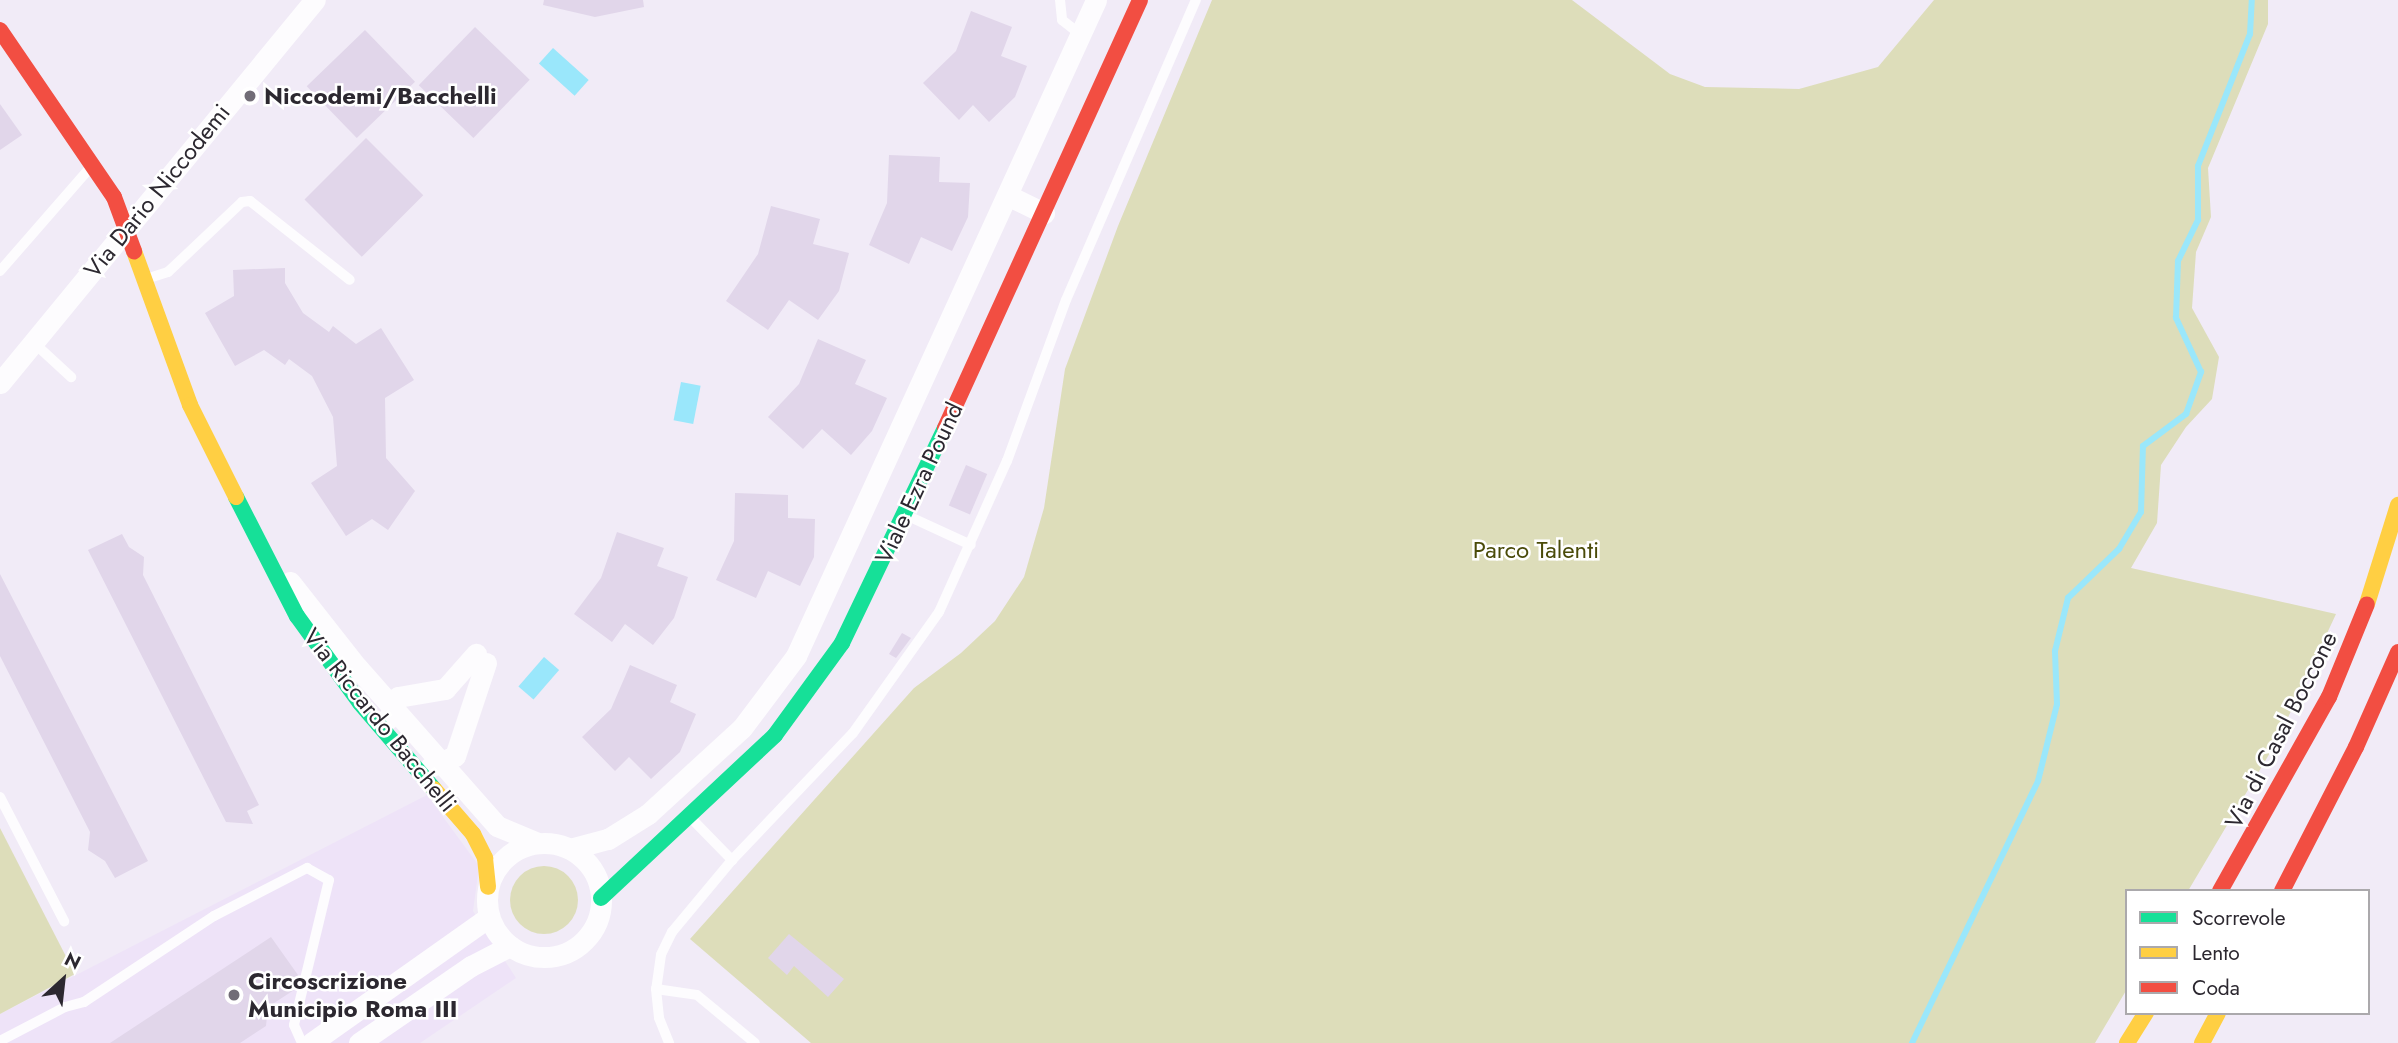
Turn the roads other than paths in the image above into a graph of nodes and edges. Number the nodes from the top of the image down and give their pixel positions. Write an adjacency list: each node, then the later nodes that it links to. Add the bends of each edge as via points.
1 (314, 0): 11 (street, Via Dario Niccodemi)
2 (1060, 0): 7 (lane, via 1062,20)
3 (1096, 0): 7 (street, Viale Ezra Pound)
4 (1140, 0): 10 (street, Viale Ezra Pound)
5 (1196, 0): 20 (lane, via 1066,300)
6 (0, 30): 8 (street, Via Riccardo Bacchelli)
7 (1081, 35): 9 (street, Viale Ezra Pound)
8 (94, 165): 11 (street, Via Riccardo Bacchelli, via 114,197); 12 (lane)
9 (1009, 196): 10 (street); 30 (street, Viale Ezra Pound, via 812,626 783,676 742,728 648,814 608,839)
10 (1044, 213): 19 (street, Viale Ezra Pound)
11 (125, 229): 14 (street, Via Riccardo Bacchelli); 15 (street, Via Dario Niccodemi)
12 (0, 271)
13 (349, 279): 14 (lane, via 250,201 242,202 167,272)
14 (143, 280): 21 (street, Via Riccardo Bacchelli, via 206,442)
15 (33, 342): 16 (street, Via Dario Niccodemi); 17 (lane)
16 (6, 370)
17 (71, 377)
18 (2398, 505): 33 (street, Via di Casal Boccone, via 2374,587 2329,697)
19 (905, 515): 20 (lane); 28 (street, Viale Ezra Pound, via 855,619 807,695 775,736)
20 (971, 545): 31 (lane, via 939,612 886,691 853,733)
21 (267, 553): 23 (street, Via Riccardo Bacchelli); 24 (street, Via Riccardo Bacchelli, via 297,616)
22 (2398, 652): 34 (street, via 2356,747)
23 (392, 708): 24 (street); 25 (street, Via Riccardo Bacchelli); 25 (street, via 400,696 449,686 481,659 458,751)
24 (383, 731): 26 (street, Via Riccardo Bacchelli)
25 (442, 765): 26 (street); 29 (street, Via Riccardo Bacchelli, via 497,825)
26 (418, 770): 32 (street, Via Riccardo Bacchelli, via 478,842 488,869)
27 (0, 797): 37 (lane)
28 (689, 816): 31 (lane); 35 (street, Viale Ezra Pound, via 628,868)
29 (538, 843): 30 (street); 32 (street, via 506,857)
30 (570, 849): 35 (street, via 593,872)
31 (732, 860): 39 (lane, via 673,932 661,955)
32 (488, 887): 36 (street)
33 (2221, 889)
34 (2283, 889)
35 (601, 898): 38 (street, via 594,929 567,952 544,957)
36 (489, 917): 38 (street); 44 (street)
37 (64, 921)
38 (510, 947): 45 (street, via 471,966)
39 (656, 989): 46 (lane, via 659,1018); 47 (lane, via 697,995)
40 (2145, 1015): 48 (street)
41 (2217, 1015): 49 (street)
42 (0, 1041): 43 (lane, via 84,1002 214,916 307,868 329,880 294,1025)
43 (302, 1043)
44 (311, 1043)
45 (359, 1043)
46 (669, 1043)
47 (755, 1043)
48 (2127, 1043)
49 (2202, 1043)

